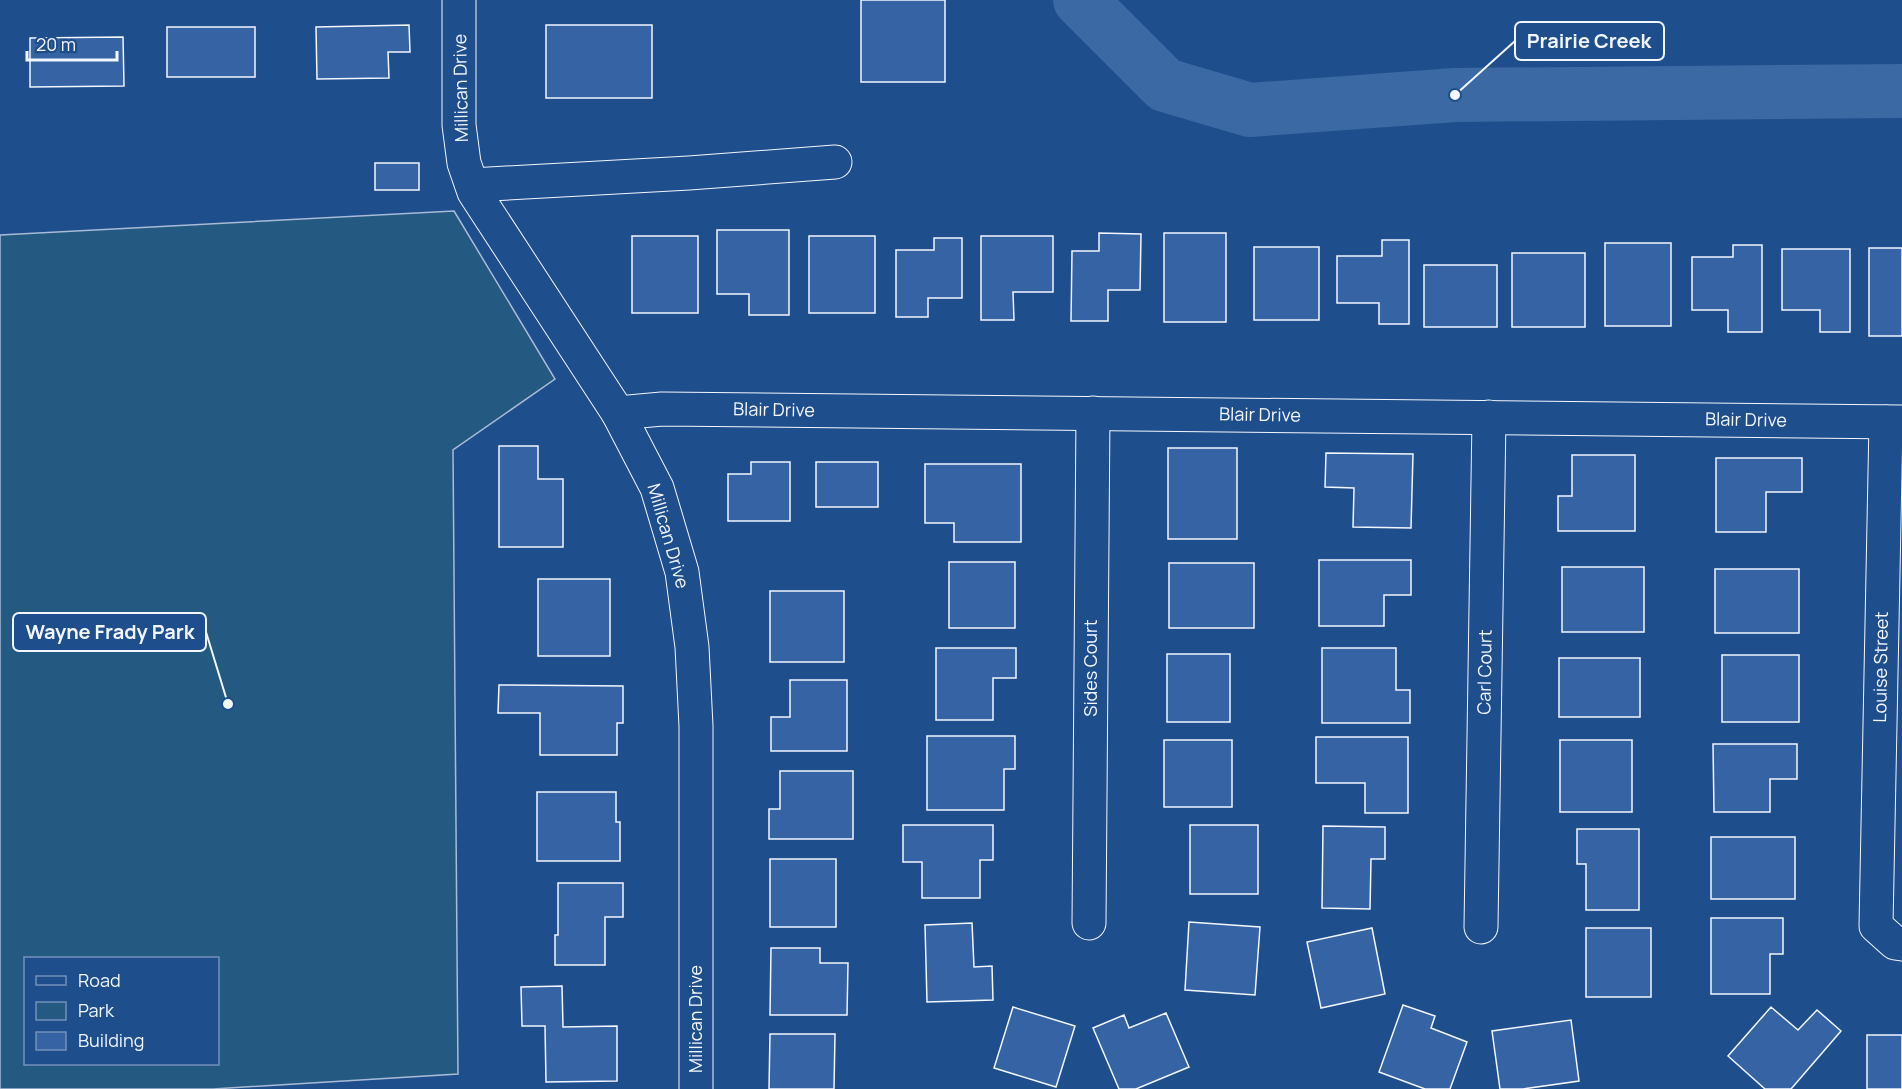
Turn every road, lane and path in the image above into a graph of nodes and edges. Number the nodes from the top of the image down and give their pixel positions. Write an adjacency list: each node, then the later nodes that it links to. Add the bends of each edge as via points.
1 (459, 0): 3 (street, Millican Drive, via 459,125 464,163)
2 (835, 162): 3 (street)
3 (472, 185): 4 (street, Millican Drive)
4 (618, 413): 5 (street, Blair Drive, via 662,409); 11 (street, Millican Drive, via 657,488 682,572 692,647 696,726)
5 (1093, 413): 6 (street, Blair Drive); 8 (street, Sides Court)
6 (1489, 417): 7 (street, Blair Drive); 9 (street, Carl Court)
7 (1894, 422): 10 (street, Louise Street, via 1876,926 1895,943)
8 (1089, 923)
9 (1481, 927)
10 (1902, 944)
11 (696, 1089)

